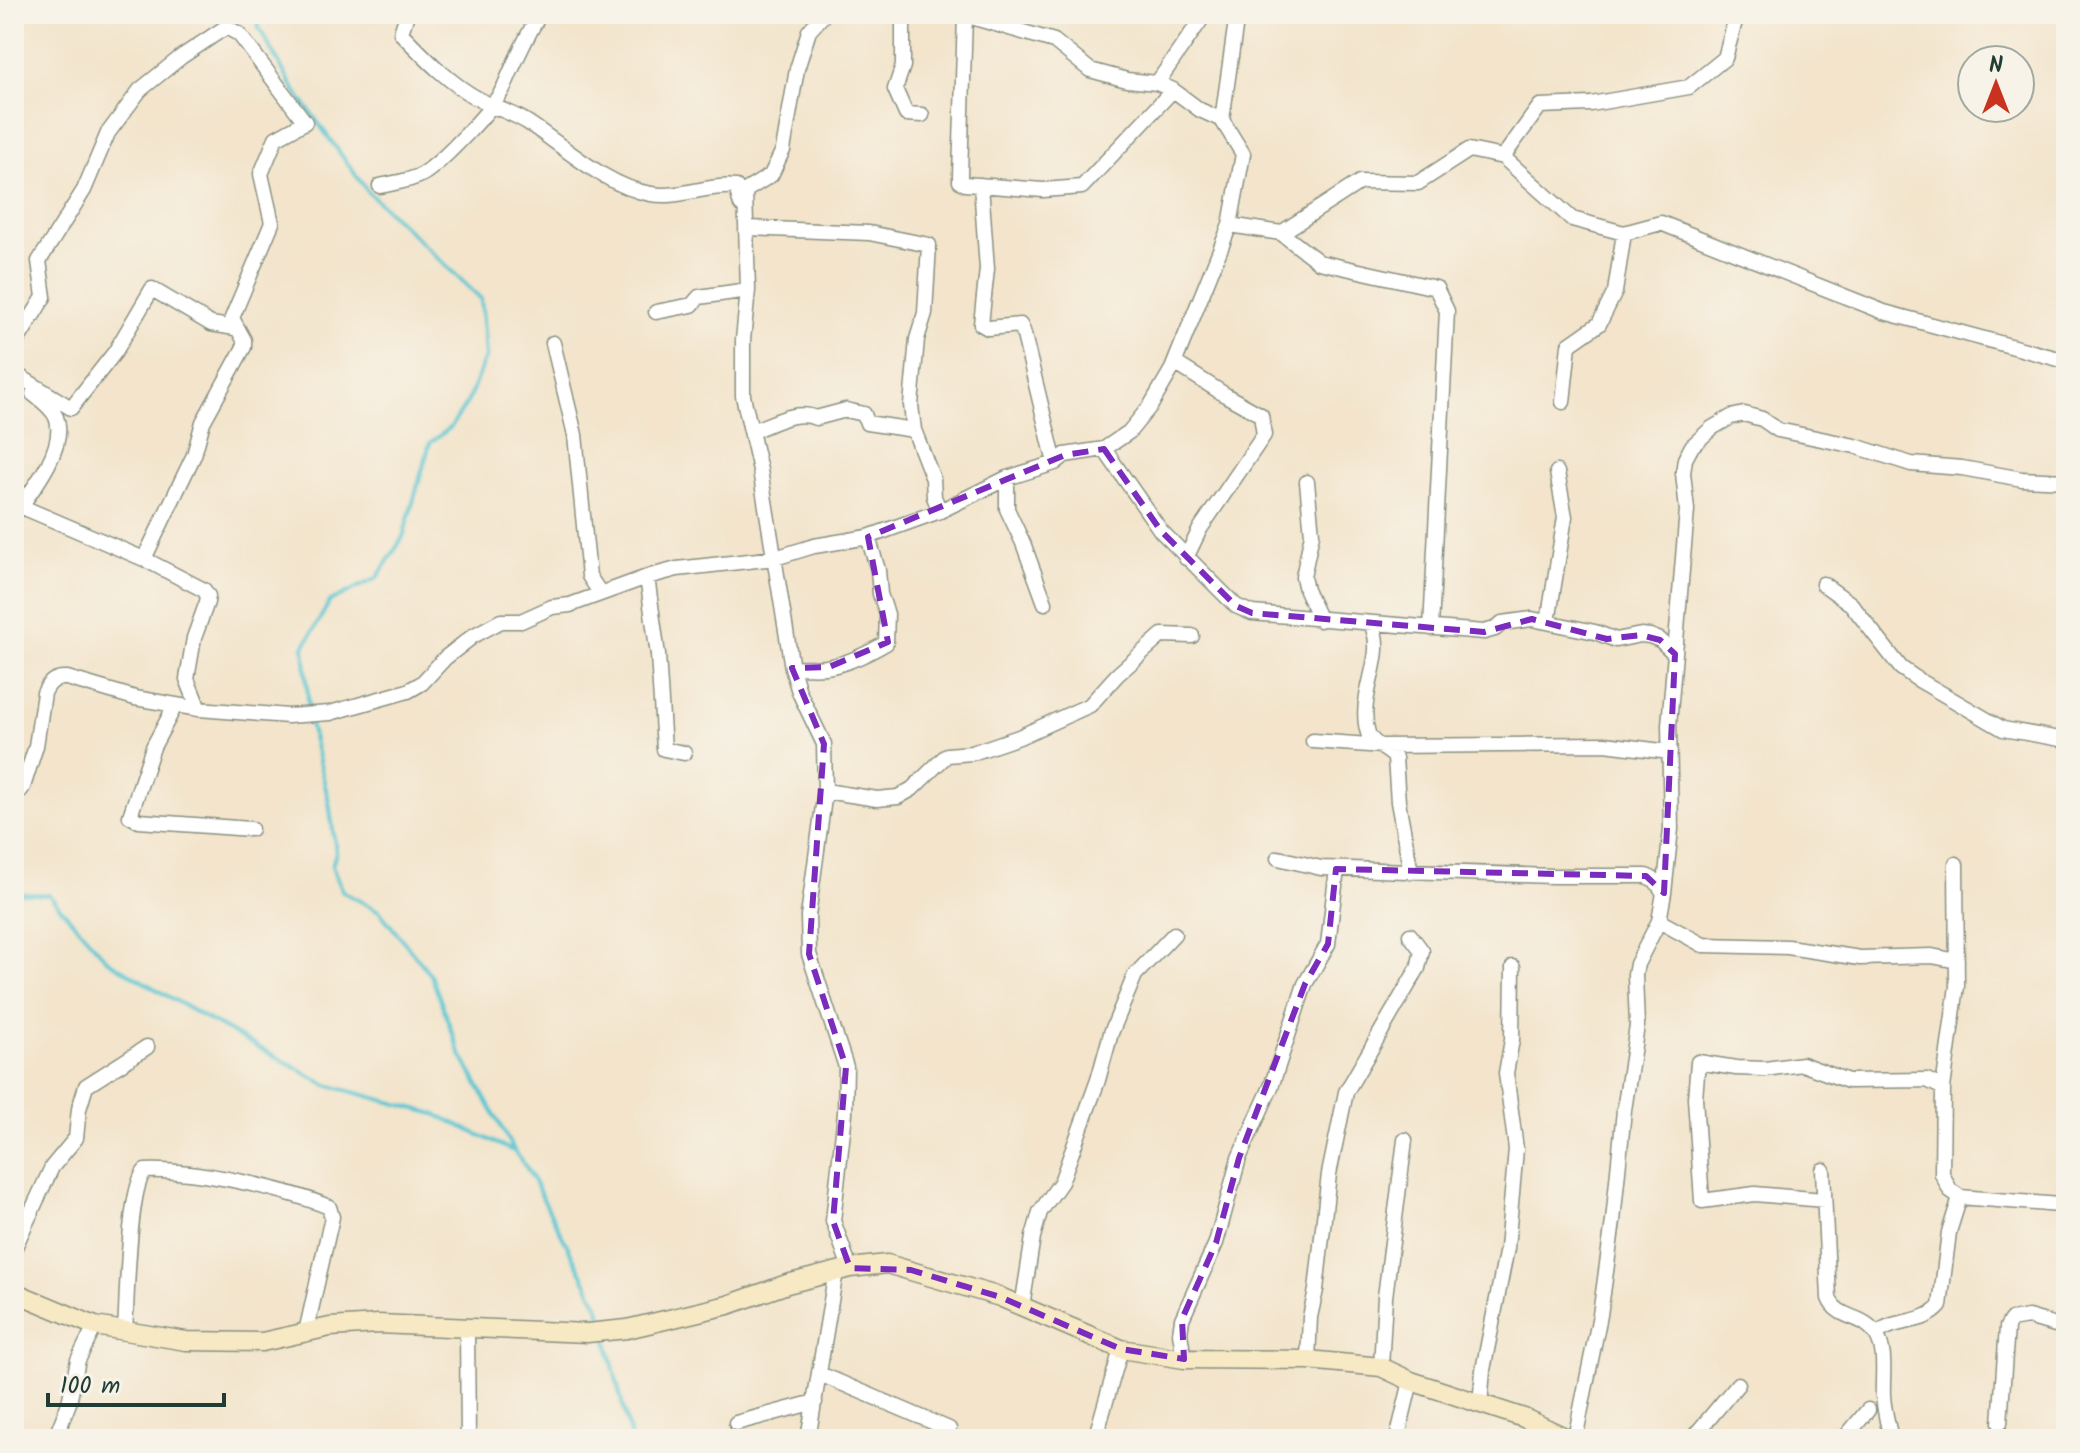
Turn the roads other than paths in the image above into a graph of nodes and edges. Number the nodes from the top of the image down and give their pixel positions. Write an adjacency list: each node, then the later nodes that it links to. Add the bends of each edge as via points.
1 (407, 14): 11 (street, via 401,33 481,101)
2 (540, 14): 11 (street)
3 (824, 14): 18 (street, via 809,31 797,69 783,150 771,175 745,191)
4 (907, 14): 12 (street, via 903,66 895,89 906,114)
5 (963, 14): 9 (street, via 1054,41 1090,70); 15 (street, via 960,181)
6 (1205, 14): 9 (street)
7 (1237, 14): 13 (street)
8 (1737, 14): 14 (street, via 1725,58 1689,87 1591,104 1540,106)
9 (1157, 83): 10 (street)
10 (1173, 90): 13 (street); 15 (street, via 1082,187)
11 (492, 104): 16 (street, via 421,175); 18 (street, via 512,112 611,180 647,194 736,187)
12 (922, 115)
13 (1222, 120): 17 (street, via 1243,154)
14 (1503, 157): 19 (street, via 1469,150 1418,183 1360,182); 20 (street, via 1572,219)
15 (981, 185): 34 (street, via 987,269 981,324 1020,325)
16 (380, 186)
17 (1230, 225): 19 (street); 27 (street)
18 (748, 228): 21 (street); 31 (street, via 869,233 929,245 911,405)
19 (1281, 233): 52 (street, via 1319,262 1436,288 1447,311)
20 (1624, 233): 26 (street, via 1661,223 1884,312); 30 (street, via 1615,292 1599,324 1569,345)
21 (748, 290): 22 (street, via 699,297 692,305); 32 (street, via 743,396)
22 (656, 312)
23 (235, 328): 25 (street, via 233,312 272,223 261,174 276,138 305,122 239,34 226,27 140,90 108,133 84,190 39,261 44,297); 28 (street, via 211,324 152,289 115,352 71,408); 44 (street, via 244,347 203,422 194,455)
24 (553, 343): 47 (street, via 575,435 589,576)
25 (14, 346)
26 (2066, 361)
27 (1175, 363): 33 (street, via 1129,432); 43 (street, via 1261,415 1264,435)
28 (14, 373)
29 (14, 379): 39 (street, via 53,411 59,428 52,455)
30 (1563, 402)
31 (914, 430): 32 (street, via 867,423 864,414 846,410 816,418 796,415); 40 (street)
32 (752, 431): 42 (street)
33 (1104, 449): 34 (street, via 1065,455); 43 (street)
34 (1055, 463): 36 (street)
35 (1557, 472): 50 (street, via 1565,517)
36 (1007, 478): 40 (street); 48 (street, via 1007,509)
37 (2066, 481): 54 (street, via 1911,464 1778,430 1753,415 1731,417 1692,446 1685,459 1687,510)
38 (1307, 482): 49 (street, via 1312,534 1303,577)
39 (17, 510): 44 (street)
40 (940, 511): 41 (street)
41 (868, 537): 42 (street); 55 (street, via 887,614 888,641 829,667)
42 (775, 558): 45 (street); 55 (street)
43 (1186, 558): 49 (street, via 1236,606 1252,613)
44 (144, 559): 57 (street, via 208,596 187,679)
45 (647, 577): 47 (street); 62 (street, via 664,749)
46 (1823, 584): 58 (street, via 1851,604 1901,668 1917,679 2003,729)
47 (600, 593): 57 (street, via 521,621 501,621 473,636 408,691 308,715)
48 (1045, 603)
49 (1320, 620): 51 (street)
50 (1548, 622): 52 (street, via 1502,623 1484,632); 54 (street, via 1616,640 1650,636)
51 (1371, 624): 52 (street); 60 (street, via 1377,641 1367,683 1367,730 1371,740)
52 (1431, 628)
53 (1192, 636): 63 (street, via 1162,635 1090,705 1019,737 972,753 947,755 898,797)
54 (1675, 654): 61 (street)
55 (792, 668): 63 (street, via 824,744)
56 (175, 706): 57 (street); 64 (street, via 67,678 52,681 44,693 23,787); 65 (street, via 153,747 130,816 139,821)
57 (199, 709)
58 (2066, 740)
59 (1313, 741): 60 (street)
60 (1383, 746): 61 (street, via 1605,744); 69 (street, via 1395,758)
61 (1670, 752): 70 (street, via 1671,829)
62 (684, 753)
63 (825, 791): 84 (street, via 808,916 809,954 846,1067 833,1221)
64 (14, 792)
65 (251, 829)
66 (1278, 858): 68 (street)
67 (1956, 864): 74 (street)
68 (1337, 869): 69 (street); 94 (street, via 1328,944 1305,984 1271,1087 1239,1158 1216,1243 1182,1319)
69 (1411, 872): 70 (street, via 1646,876)
70 (1664, 893): 71 (street)
71 (1659, 921): 74 (street, via 1703,945); 111 (street, via 1635,975 1637,1026 1613,1221 1600,1315)
72 (1174, 934): 86 (street, via 1135,975 1111,1033 1061,1182 1040,1212)
73 (1410, 935): 95 (street, via 1422,951 1418,968 1346,1092 1339,1114)
74 (1957, 961): 77 (street)
75 (1513, 967): 101 (street, via 1506,1073 1516,1149 1507,1248)
76 (147, 1047): 83 (street, via 86,1086 76,1138 52,1167)
77 (1943, 1088): 80 (street, via 1942,1174); 81 (street, via 1927,1080 1848,1081 1802,1064 1765,1069 1698,1062 1695,1098 1702,1201 1755,1194)
78 (1405, 1140): 96 (street)
79 (1823, 1170): 81 (street)
80 (1960, 1197): 82 (street); 92 (street, via 1949,1232 1940,1306 1923,1319 1896,1323)
81 (1824, 1200): 92 (street, via 1829,1298 1833,1308 1864,1322)
82 (2059, 1205)
83 (14, 1249)
84 (843, 1269): 86 (street, via 887,1264); 89 (street, via 627,1329); 97 (street)
85 (14, 1292): 87 (street)
86 (1022, 1307): 93 (street)
87 (95, 1326): 90 (street); 106 (street, via 78,1360)
88 (2066, 1328): 104 (street, via 2028,1317 2011,1320)
89 (467, 1330): 91 (street, via 378,1324); 107 (street)
90 (125, 1332): 91 (street, via 238,1344); 91 (street, via 134,1202 145,1171 236,1182 329,1207 332,1217)
91 (306, 1332)
92 (1876, 1334): 114 (street)
93 (1121, 1349): 94 (street); 109 (street)
94 (1184, 1359): 95 (street)
95 (1308, 1360): 96 (street)
96 (1381, 1367): 98 (street)
97 (820, 1374): 100 (street); 105 (street)
98 (1411, 1381): 101 (street); 110 (street)
99 (1738, 1384): 112 (street)
100 (815, 1402): 103 (street); 108 (street)
101 (1480, 1405): 111 (street)
102 (1868, 1410): 113 (street)
103 (736, 1423)
104 (2000, 1423)
105 (949, 1429)
106 (55, 1439)
107 (468, 1439)
108 (808, 1439)
109 (1095, 1439)
110 (1397, 1439)
111 (1572, 1439)
112 (1692, 1439)
113 (1844, 1439)
114 (1891, 1439)

